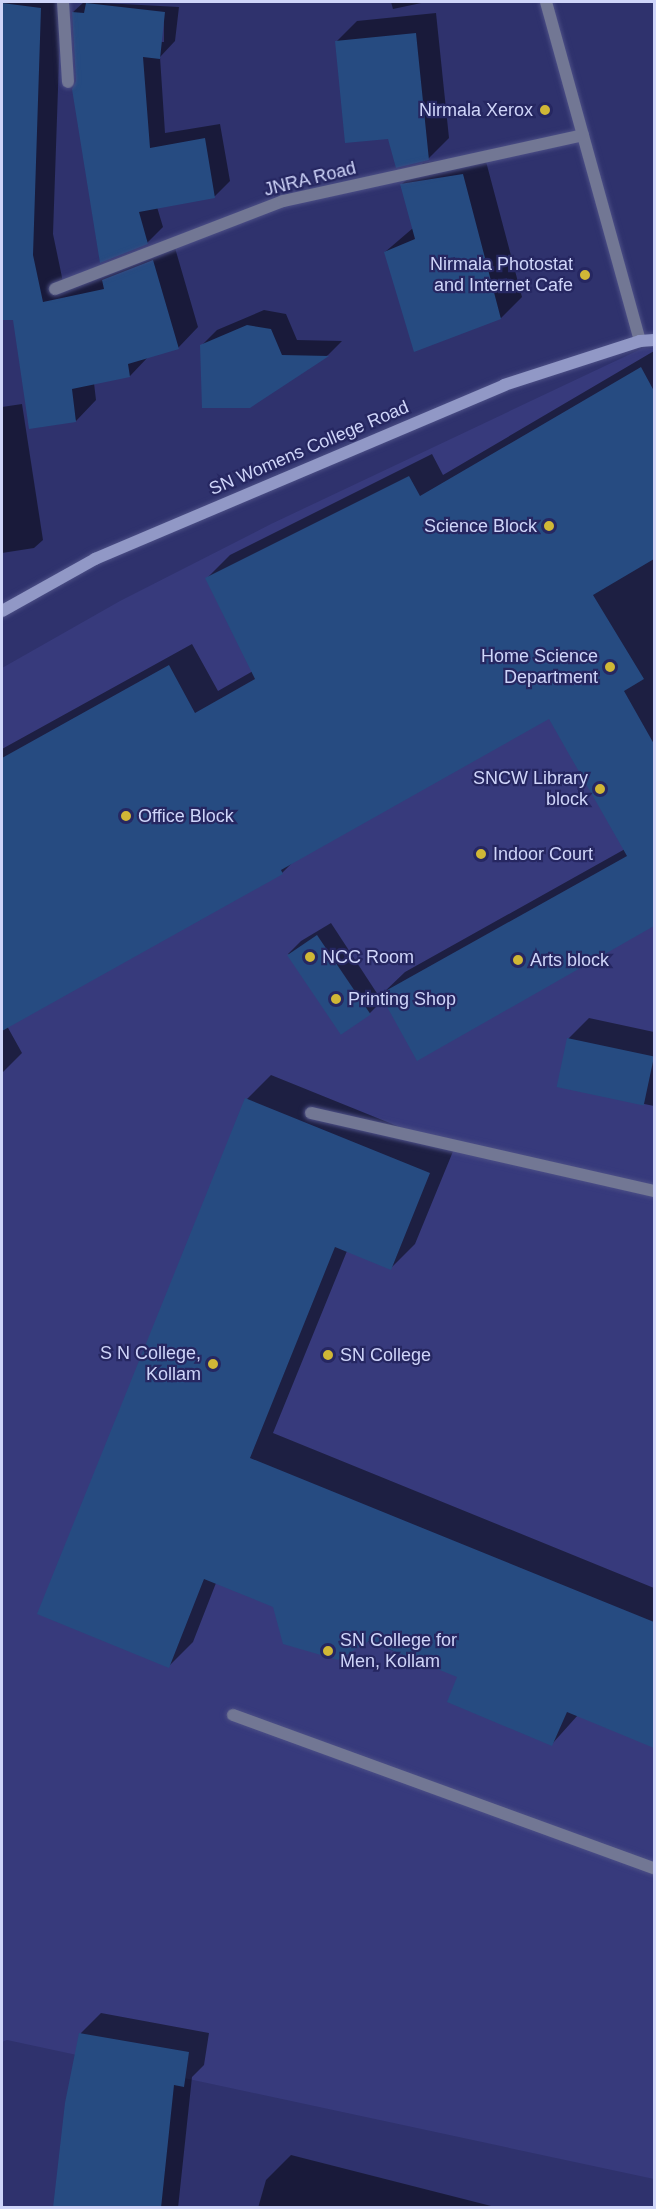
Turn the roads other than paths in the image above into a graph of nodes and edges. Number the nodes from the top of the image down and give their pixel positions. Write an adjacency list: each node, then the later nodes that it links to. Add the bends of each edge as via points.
1 (63, 2): 3 (street)
2 (546, 2): 4 (street)
3 (68, 82)
4 (583, 135): 5 (street, JNRA Road, via 283,201); 7 (street)
5 (55, 289)
6 (654, 340): 7 (street, SN Womens College Road)
7 (640, 341): 8 (street, SN Womens College Road, via 494,389 95,559)
8 (2, 611)
9 (311, 1113): 10 (street)
10 (654, 1191)
11 (233, 1715): 12 (street)
12 (654, 1868)

